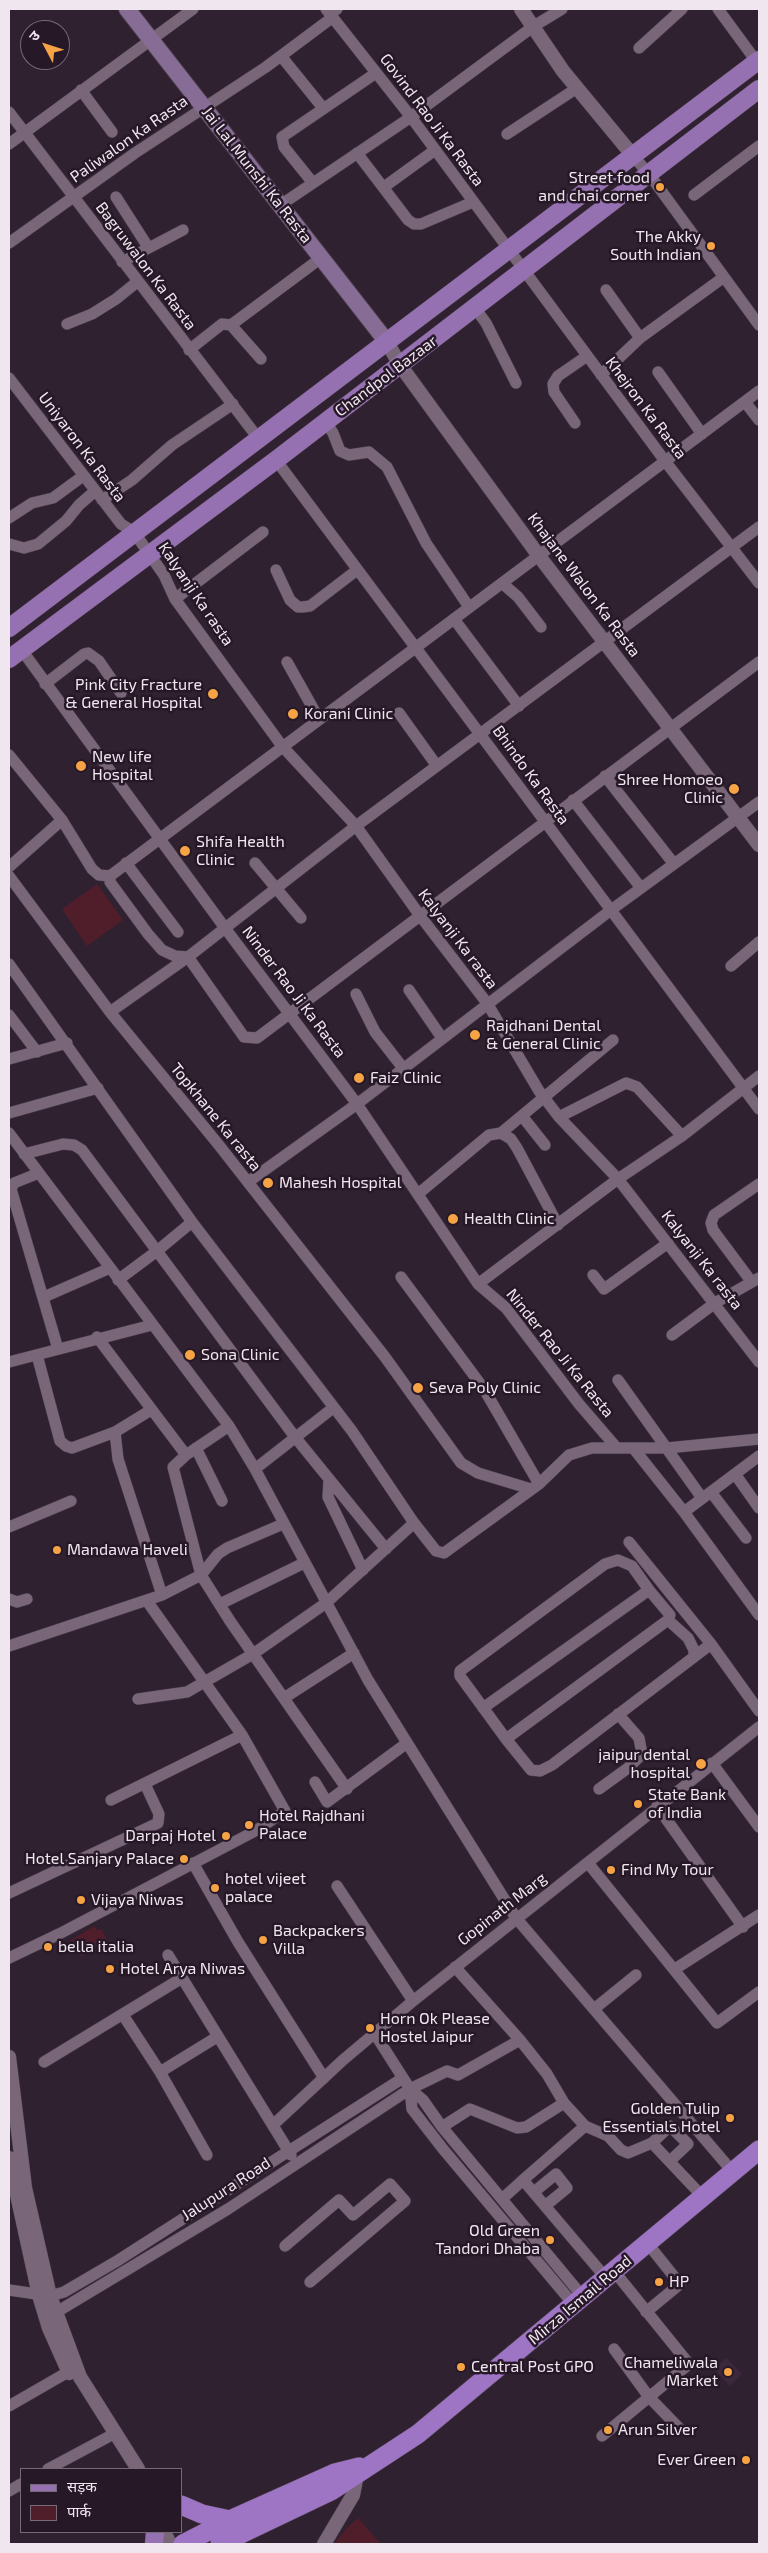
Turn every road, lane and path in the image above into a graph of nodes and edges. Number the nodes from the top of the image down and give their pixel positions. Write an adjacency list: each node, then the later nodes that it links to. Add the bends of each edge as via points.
1 (126, 9): 9 (main road, Jai Lal Munshi Ka Rasta)
2 (192, 9): 9 (street)
3 (520, 9): 8 (street)
4 (562, 9): 8 (street)
5 (682, 9): 10 (street)
6 (718, 9): 12 (street)
7 (332, 12): 11 (street, Paliwalon Ka Rasta); 13 (street, Govind Rao Ji Ka Rasta)
8 (534, 26): 14 (street); 20 (street)
9 (149, 39): 16 (street); 17 (main road, Jai Lal Munshi Ka Rasta)
10 (638, 48)
11 (281, 56): 17 (street, Paliwalon Ka Rasta); 18 (street)
12 (759, 62): 28 (main road, Chandpol Bazaar)
13 (376, 73): 18 (street); 20 (street, Govind Rao Ji Ka Rasta)
14 (577, 88): 23 (street); 28 (street)
15 (759, 89): 29 (main road, Chandpol Bazaar)
16 (81, 90): 21 (street); 22 (street)
17 (205, 107): 34 (street, Paliwalon Ka Rasta); 36 (main road, Jai Lal Munshi Ka Rasta)
18 (324, 108): 30 (street, via 282,137 284,147)
19 (9, 112): 21 (street, Bagruwalon Ka Rasta)
20 (411, 117): 26 (street, Govind Rao Ji Ka Rasta); 27 (street)
21 (26, 132): 24 (street); 34 (street, Bagruwalon Ka Rasta)
22 (112, 132)
23 (507, 134)
24 (9, 144)
25 (759, 146): 32 (street)
26 (434, 150): 31 (street); 35 (street, Govind Rao Ji Ka Rasta)
27 (357, 153): 30 (street); 31 (street)
28 (634, 157): 29 (street); 40 (main road, Chandpol Bazaar)
29 (649, 174): 43 (main road, Chandpol Bazaar); 44 (street)
30 (313, 183): 36 (street)
31 (384, 187): 35 (street, via 414,224)
32 (694, 195)
33 (116, 197): 39 (street)
34 (74, 198): 38 (street, Paliwalon Ka Rasta); 42 (street, Bagruwalon Ka Rasta)
35 (473, 202): 40 (street, Govind Rao Ji Ka Rasta)
36 (280, 206): 41 (main road, Jai Lal Munshi Ka Rasta)
37 (183, 230): 39 (street)
38 (9, 243)
39 (148, 247): 42 (street)
40 (509, 252): 43 (street, Khejron Ka Rasta); 52 (main road, Chandpol Bazaar)
41 (320, 258): 49 (street); 52 (main road, Jai Lal Munshi Ka Rasta)
42 (122, 262): 45 (street, Bagruwalon Ka Rasta)
43 (524, 270): 47 (main road, Chandpol Bazaar); 54 (street, Khejron Ka Rasta)
44 (724, 278): 50 (street); 51 (street)
45 (137, 282): 48 (street, via 92,314); 53 (street, Bagruwalon Ka Rasta)
46 (606, 290): 51 (street)
47 (475, 308): 56 (main road, Chandpol Bazaar); 60 (street)
48 (67, 324)
49 (231, 325): 53 (street, via 222,324); 55 (street)
50 (759, 325)
51 (640, 338): 58 (street)
52 (387, 342): 56 (street, Khajane Walon Ka Rasta); 68 (main road, Chandpol Bazaar)
53 (189, 350): 63 (street, Bagruwalon Ka Rasta)
54 (587, 356): 58 (street, Khejron Ka Rasta); 66 (street, via 552,384)
55 (261, 359)
56 (400, 365): 65 (main road, Chandpol Bazaar); 80 (street, Khajane Walon Ka Rasta)
57 (658, 372): 67 (street)
58 (601, 375): 70 (street, Khejron Ka Rasta)
59 (9, 378): 71 (street, Uniyaron Ka Rasta)
60 (516, 383)
61 (759, 391): 62 (street)
62 (745, 402): 64 (street); 67 (street)
63 (233, 404): 68 (street, Bagruwalon Ka Rasta); 72 (street, via 172,445 132,480)
64 (759, 420)
65 (326, 422): 69 (main road, Chandpol Bazaar); 86 (street, via 340,451 350,455 369,452 387,467 426,543)
66 (575, 423)
67 (702, 434): 70 (street)
68 (258, 438): 75 (main road, Chandpol Bazaar)
69 (276, 460): 79 (main road, Chandpol Bazaar); 82 (street, Bhindo Ka Rasta)
70 (665, 461): 78 (street, Khejron Ka Rasta); 80 (street)
71 (82, 476): 72 (street, Uniyaron Ka Rasta); 73 (street, via 53,498 32,503)
72 (99, 496): 75 (street, Uniyaron Ka Rasta, via 121,524); 77 (street, via 79,505 66,521 38,544 24,548)
73 (9, 518)
74 (759, 527): 78 (street)
75 (134, 532): 79 (street, Kalyanji Ka rasta); 89 (main road, Chandpol Bazaar)
76 (263, 532): 85 (street)
77 (9, 544)
78 (733, 546): 84 (street, Khejron Ka Rasta); 90 (street)
79 (150, 553): 85 (street, Kalyanji Ka rasta); 92 (main road, Chandpol Bazaar)
80 (539, 556): 83 (street); 90 (street, Khajane Walon Ka Rasta)
81 (276, 570): 82 (street, via 290,600 303,607 310,606)
82 (357, 570): 91 (street, Bhindo Ka Rasta)
83 (502, 583): 86 (street); 88 (street, via 518,597)
84 (759, 583)
85 (175, 598): 102 (street, Kalyanji Ka rasta)
86 (469, 607): 87 (street)
87 (454, 619): 91 (street); 97 (street)
88 (540, 627)
89 (9, 628)
90 (606, 643): 97 (street); 100 (street, Khajane Walon Ka Rasta)
91 (415, 647): 99 (street); 101 (street, Bhindo Ka Rasta)
92 (15, 654): 95 (street, Ninder Rao Ji Ka Rasta)
93 (287, 662): 99 (street)
94 (759, 662): 100 (street)
95 (45, 684): 96 (street, via 88,653 99,661); 112 (street, Ninder Rao Ji Ka Rasta)
96 (121, 693)
97 (519, 706): 101 (street)
98 (399, 713): 104 (street)
99 (319, 719): 102 (street)
100 (670, 728): 105 (street); 108 (street, Khajane Walon Ka Rasta)
101 (481, 733): 104 (street); 110 (street, Bhindo Ka Rasta)
102 (282, 746): 111 (street, Kalyanji Ka rasta); 112 (street)
103 (9, 755): 109 (street)
104 (437, 766): 111 (street)
105 (605, 776): 106 (street); 116 (street)
106 (573, 800): 110 (street); 120 (street)
107 (759, 802): 108 (street)
108 (738, 819): 113 (street, Khajane Walon Ka Rasta); 116 (street)
109 (62, 820): 117 (street); 119 (street, via 92,870 99,875)
110 (544, 821): 122 (street, Bhindo Ka Rasta); 123 (street)
111 (356, 826): 121 (street); 123 (street, Kalyanji Ka rasta)
112 (160, 839): 114 (street); 125 (street, Ninder Rao Ji Ka Rasta)
113 (759, 845)
114 (126, 863): 119 (street); 126 (street)
115 (254, 863): 121 (street)
116 (674, 864): 120 (street)
117 (9, 867)
118 (9, 876): 134 (street, Topkhane Ka rasta)
119 (110, 876): 128 (street, via 116,889 162,950)
120 (641, 888): 122 (street)
121 (276, 889): 124 (street); 125 (street)
122 (611, 910): 133 (street); 145 (street, Bhindo Ka Rasta)
123 (421, 917): 133 (street, Kalyanji Ka rasta); 135 (street)
124 (301, 918)
125 (225, 928): 128 (street); 135 (street, Ninder Rao Ji Ka Rasta)
126 (178, 932)
127 (759, 942): 130 (street)
128 (188, 957): 134 (street); 135 (street, via 244,1037 257,1038)
129 (9, 964): 139 (street)
130 (731, 966)
131 (409, 990): 137 (street)
132 (356, 994): 142 (street, via 375,1032)
133 (487, 1003): 137 (street); 146 (street, Kalyanji Ka rasta)
134 (110, 1012): 159 (street, Topkhane Ka rasta)
135 (289, 1014): 147 (street, Ninder Rao Ji Ka Rasta)
136 (9, 1015): 140 (street)
137 (442, 1038): 142 (street)
138 (613, 1040): 146 (street)
139 (67, 1043): 140 (street); 144 (street)
140 (37, 1052): 141 (street)
141 (9, 1059)
142 (403, 1068): 147 (street)
143 (759, 1076): 145 (street)
144 (98, 1088): 149 (street); 162 (street)
145 (743, 1088): 148 (street, Bhindo Ka Rasta); 154 (street)
146 (544, 1098): 150 (street); 151 (street, Kalyanji Ka rasta)
147 (358, 1104): 159 (street); 161 (street, Ninder Rao Ji Ka Rasta)
148 (759, 1109)
149 (9, 1113)
150 (522, 1116): 153 (street); 155 (street)
151 (559, 1117): 154 (street, via 626,1083 636,1087); 158 (street, Kalyanji Ka rasta)
152 (9, 1133): 156 (street)
153 (501, 1133): 161 (street, via 490,1135); 163 (street, via 517,1148)
154 (682, 1136): 158 (street)
155 (545, 1145)
156 (24, 1154): 157 (street); 165 (street, via 63,1144 82,1150)
157 (39, 1173): 166 (street); 172 (street, via 14,1183 11,1189)
158 (618, 1179): 163 (street); 164 (street, Kalyanji Ka rasta)
159 (248, 1182): 197 (street, Topkhane Ka rasta, via 385,1357 461,1463 478,1473)
160 (759, 1184): 169 (street, via 714,1215 711,1222 713,1230)
161 (418, 1194): 171 (street, Ninder Rao Ji Ka Rasta)
162 (192, 1222): 165 (street); 182 (street)
163 (558, 1225): 171 (street)
164 (668, 1243): 167 (street, via 604,1289); 173 (street, Kalyanji Ka rasta)
165 (157, 1251): 170 (street); 186 (street)
166 (110, 1268): 170 (street); 172 (street)
167 (592, 1275)
168 (401, 1277): 197 (street, via 484,1389)
169 (755, 1279): 173 (street)
170 (118, 1280): 174 (street)
171 (478, 1284): 188 (street, Ninder Rao Ji Ka Rasta, via 506,1308)
172 (44, 1297): 177 (street)
173 (715, 1303): 175 (street); 180 (street, Kalyanji Ka rasta)
174 (152, 1325): 176 (street); 184 (street)
175 (672, 1335)
176 (97, 1337): 177 (street); 183 (street)
177 (58, 1349): 178 (street)
178 (37, 1355): 179 (street); 185 (street, via 60,1441 72,1448)
179 (9, 1362)
180 (759, 1362)
181 (618, 1380): 190 (street)
182 (334, 1408): 186 (street); 203 (street)
183 (151, 1410): 185 (street); 192 (street)
184 (229, 1426): 189 (street); 194 (street)
185 (115, 1432): 213 (street, via 118,1458)
186 (295, 1436): 194 (street); 196 (street)
187 (759, 1439): 190 (street)
188 (616, 1447): 191 (street); 197 (street, via 592,1448 569,1455)
189 (196, 1448): 192 (street); 200 (street)
190 (667, 1448): 191 (street); 198 (street)
191 (634, 1449): 202 (street)
192 (186, 1455): 211 (street, via 173,1467 173,1473)
193 (759, 1456): 195 (street)
194 (255, 1469): 204 (street)
195 (735, 1474): 198 (street); 201 (street)
196 (329, 1480): 208 (street); 210 (street, via 328,1497)
197 (535, 1486): 203 (street, via 444,1553 436,1551)
198 (707, 1495): 202 (street); 206 (street)
199 (71, 1501): 205 (street)
200 (222, 1501)
201 (759, 1508)
202 (684, 1512): 219 (street)
203 (414, 1523): 208 (street)
204 (283, 1524): 209 (street); 211 (street, via 227,1548)
205 (9, 1527)
206 (746, 1538)
207 (629, 1542): 221 (street)
208 (386, 1548): 210 (street)
209 (304, 1563): 217 (street); 218 (street)
210 (363, 1570): 217 (street)
211 (201, 1575): 213 (street); 218 (street)
212 (648, 1590): 220 (street, via 670,1615); 229 (street); 229 (street, via 632,1566 618,1560 605,1564 460,1671 460,1676)
213 (162, 1595): 216 (street)
214 (9, 1599): 215 (street, via 17,1602)
215 (27, 1599)
216 (147, 1601): 222 (street); 226 (street)
217 (326, 1603): 223 (street); 224 (street)
218 (220, 1604): 224 (street)
219 (759, 1615)
220 (668, 1620): 225 (street, via 688,1638); 234 (street)
221 (711, 1644): 225 (street); 230 (street)
222 (9, 1646)
223 (354, 1653): 227 (street); 235 (street)
224 (253, 1654): 226 (street); 227 (street)
225 (694, 1657): 231 (street)
226 (204, 1682): 228 (street, via 187,1692); 233 (street)
227 (284, 1698): 239 (street)
228 (138, 1699)
229 (483, 1708): 234 (street)
230 (759, 1710)
231 (618, 1714): 234 (street, via 540,1771 531,1770); 240 (street, via 639,1738 642,1754)
232 (759, 1726): 236 (street, Gopinath Marg)
233 (242, 1735): 238 (street); 245 (street, via 285,1810 257,1830)
234 (506, 1739)
235 (407, 1743): 239 (street); 249 (street)
236 (712, 1763): 242 (street, Gopinath Marg); 243 (street)
237 (315, 1782): 239 (street, via 327,1802)
238 (146, 1784): 241 (street); 247 (street, via 159,1814 158,1823)
239 (346, 1789)
240 (598, 1790)
241 (111, 1800)
242 (657, 1806): 244 (street, Gopinath Marg); 250 (street)
243 (759, 1827)
244 (588, 1862): 249 (street, Gopinath Marg); 254 (street)
245 (193, 1863): 252 (street); 267 (street, via 238,1942)
246 (337, 1886): 258 (street)
247 (9, 1893)
248 (759, 1914): 250 (street)
249 (516, 1918): 253 (street, Gopinath Marg); 259 (street)
250 (743, 1927): 254 (street)
251 (168, 1956): 256 (street)
252 (9, 1958)
253 (455, 1968): 258 (street, Gopinath Marg); 263 (street)
254 (675, 1969): 257 (street, via 716,2023)
255 (636, 1975): 259 (street)
256 (182, 1978): 260 (street); 262 (street)
257 (759, 1992)
258 (414, 2001): 261 (street, Gopinath Marg)
259 (594, 2009): 281 (street)
260 (122, 2015): 265 (street); 266 (street)
261 (374, 2034): 267 (street, Gopinath Marg); 268 (street)
262 (217, 2037): 266 (street); 271 (street)
263 (520, 2040): 269 (street, Jalupura Road, via 458,2074 447,2071); 270 (street, via 547,2074)
264 (9, 2058): 292 (street, via 25,2188)
265 (44, 2062)
266 (160, 2072): 277 (street)
267 (324, 2078): 271 (street, Gopinath Marg)
268 (403, 2078): 269 (street); 275 (street, Jalupura Road)
269 (410, 2089): 273 (street, via 423,2100); 280 (street, Jalupura Road); 293 (street, via 412,2109 443,2149)
270 (564, 2103): 272 (street); 273 (street, via 526,2127 517,2128 470,2109)
271 (273, 2125): 275 (street)
272 (584, 2126): 274 (street, via 608,2136 628,2153); 282 (street)
273 (442, 2127): 285 (street)
274 (652, 2142): 279 (street); 279 (street, via 670,2126 688,2144)
275 (288, 2150): 280 (street); 292 (street, Jalupura Road, via 117,2261 64,2292)
276 (759, 2150): 281 (highway, Mirza Ismail Road)
277 (207, 2155)
278 (9, 2158): 292 (street)
279 (670, 2161): 284 (street)
280 (296, 2163): 295 (street, Jalupura Road, via 228,2209)
281 (732, 2171): 284 (highway, Mirza Ismail Road)
282 (523, 2180): 283 (street); 285 (street)
283 (534, 2192): 286 (street); 286 (street, via 556,2174 567,2188)
284 (703, 2197): 287 (highway, Mirza Ismail Road)
285 (502, 2199): 293 (street)
286 (545, 2206): 289 (street)
287 (648, 2244): 289 (highway, Mirza Ismail Road); 294 (street, via 680,2284)
288 (285, 2246): 290 (street, via 339,2200 352,2215 390,2184 405,2201)
289 (610, 2275): 293 (highway, Mirza Ismail Road); 294 (street)
290 (310, 2282)
291 (9, 2290): 292 (street)
292 (44, 2296): 295 (street)
293 (579, 2301): 306 (highway, Mirza Ismail Road, via 433,2422)
294 (646, 2312): 298 (street, via 689,2364)
295 (51, 2315): 297 (street); 305 (street, via 80,2377)
296 (614, 2349): 298 (street)
297 (68, 2372): 299 (street); 302 (street)
298 (649, 2397): 300 (street); 301 (street)
299 (9, 2406)
300 (680, 2429)
301 (602, 2436)
302 (108, 2437): 303 (street); 304 (street)
303 (50, 2468)
304 (127, 2468)
305 (137, 2468)
306 (363, 2468): 311 (highway, Mirza Ismail Road, via 331,2491); 314 (street, via 353,2495)
307 (20, 2485): 308 (street)
308 (9, 2491)
309 (182, 2505): 311 (highway)
310 (166, 2533): 312 (street)
311 (233, 2533): 312 (highway, Mirza Ismail Road); 313 (highway, Mirza Ismail Road)
312 (180, 2542)
313 (220, 2544)
314 (324, 2544)

